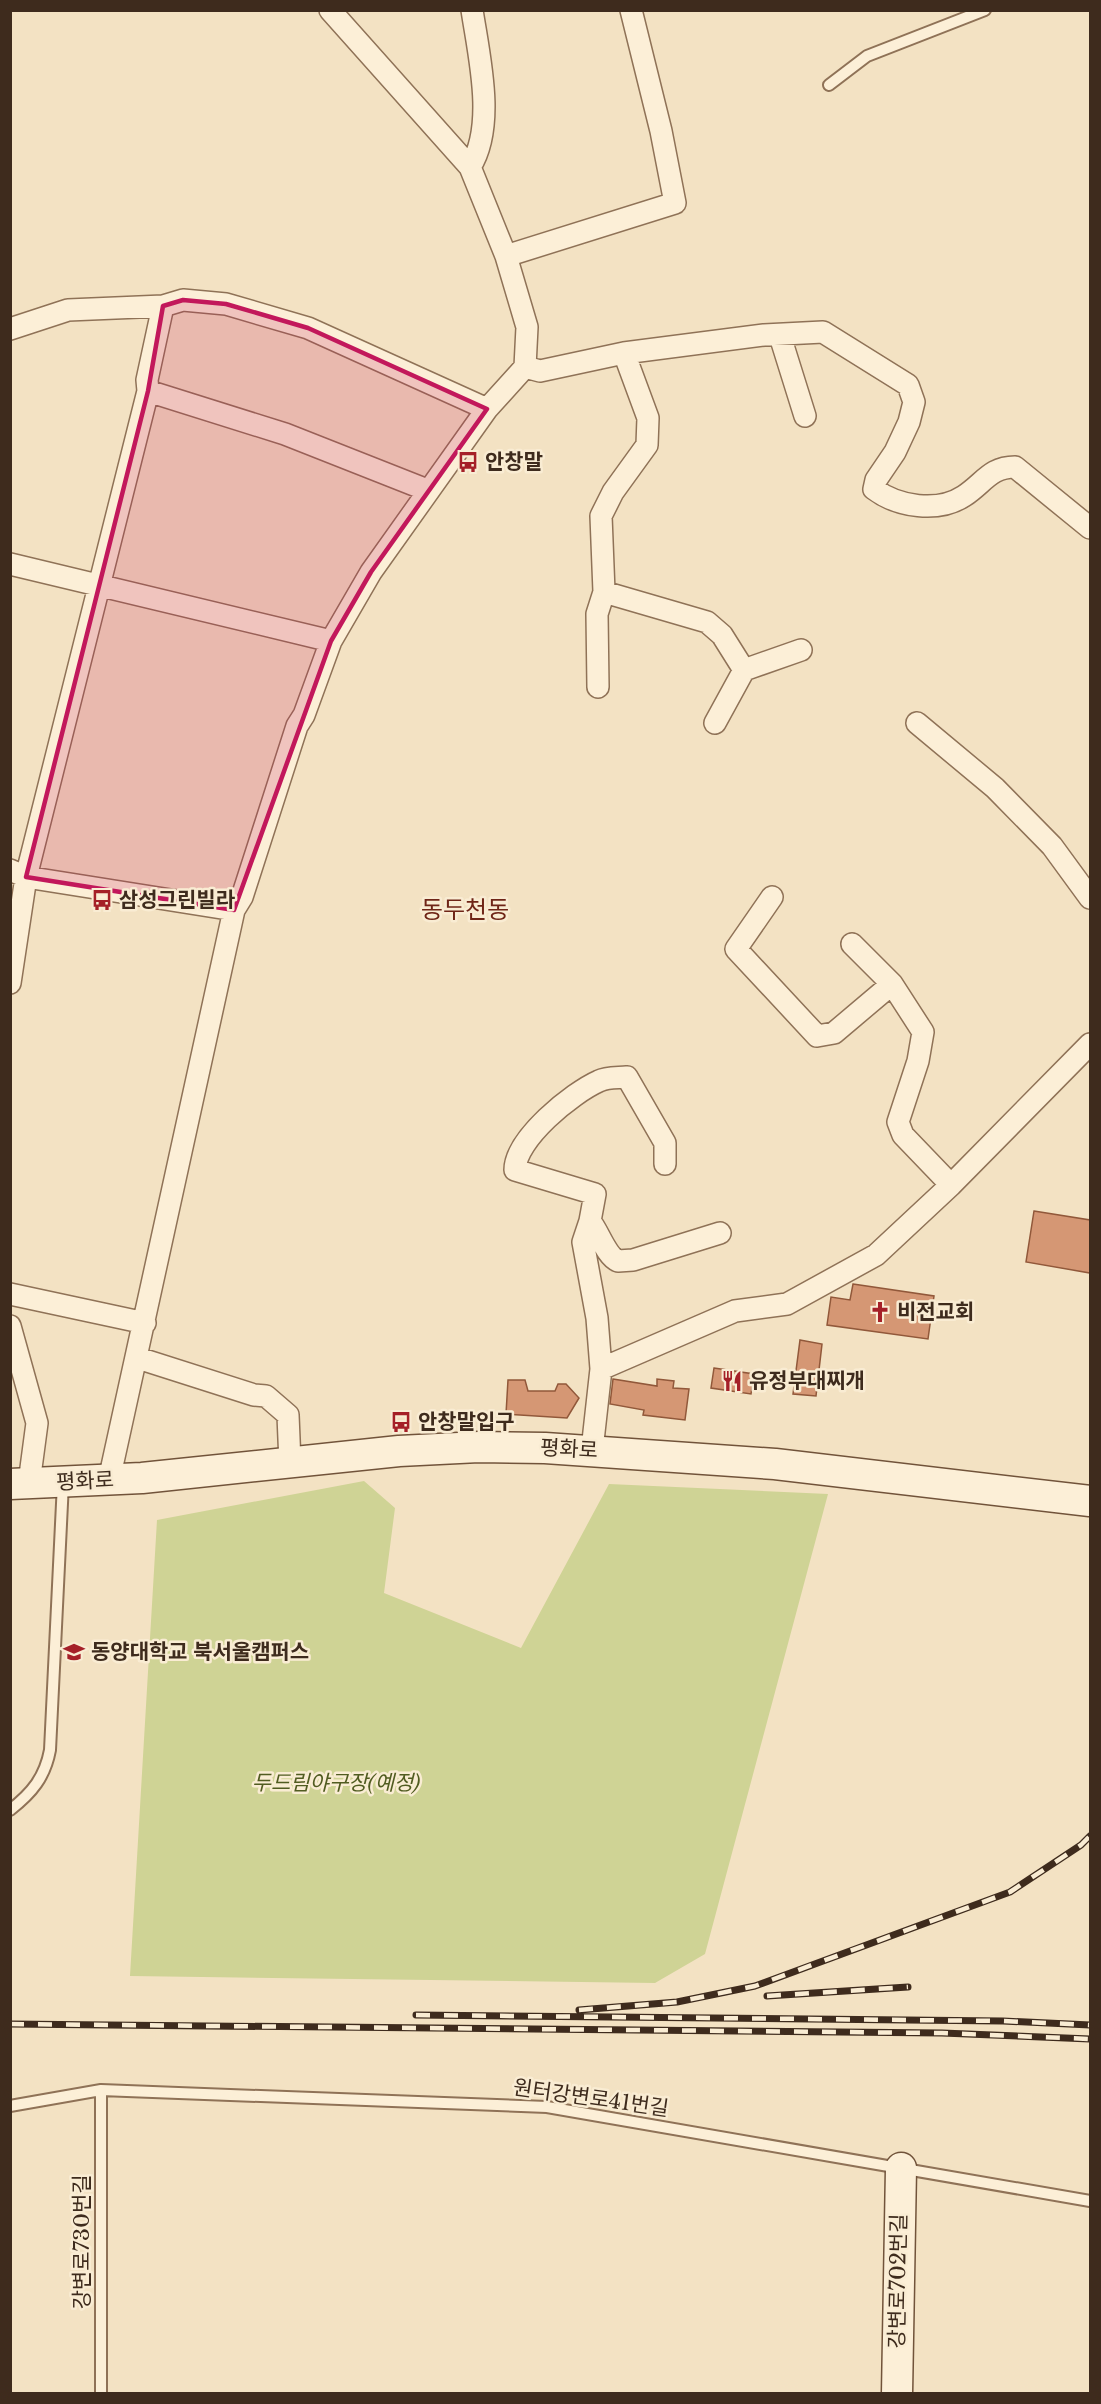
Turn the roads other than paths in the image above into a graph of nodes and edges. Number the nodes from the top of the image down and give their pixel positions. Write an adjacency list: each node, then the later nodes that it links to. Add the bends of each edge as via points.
1 (330, 10): 6 (street)
2 (472, 10): 6 (street, via 484,92 480,152)
3 (631, 10): 7 (street, via 675,203)
4 (985, 10): 5 (lane, via 867,56)
5 (829, 85)
6 (470, 167): 7 (street)
7 (506, 256): 12 (street, via 527,327)
8 (163, 306): 9 (street, via 68,310); 13 (street); 14 (street, via 183,300 226,304 308,327)
9 (10, 329)
10 (780, 336): 11 (street); 15 (street); 17 (street, via 823,332 908,385 914,402 909,422 874,489 885,497 916,506 942,505 962,498 1000,467 1016,467)
11 (624, 353): 12 (street, via 540,371); 20 (street, via 648,418 647,445 601,516)
12 (525, 367): 14 (street)
13 (148, 392): 16 (street, via 285,434); 19 (street)
14 (487, 409): 16 (street)
15 (805, 416)
16 (428, 490): 21 (street, via 371,572)
17 (1090, 528)
18 (10, 564): 19 (street)
19 (98, 584): 21 (street); 27 (street)
20 (604, 592): 23 (street, via 707,622 722,635); 24 (street, via 597,614)
21 (331, 641): 30 (street, via 297,726 242,897)
22 (801, 650): 23 (street)
23 (744, 670): 25 (street)
24 (598, 687)
25 (715, 723)
26 (917, 723): 29 (street, via 995,788 1052,846)
27 (16, 879): 30 (street); 32 (street)
28 (772, 897): 33 (street, via 736,949 817,1036 834,1033)
29 (1090, 898)
30 (234, 910): 40 (street)
31 (852, 944): 33 (street)
32 (10, 983)
33 (892, 984): 36 (street, via 923,1032 898,1122 903,1135)
34 (1090, 1044): 36 (street)
35 (665, 1164): 37 (street, via 665,1143 627,1077 600,1080 572,1097 530,1136 515,1161 515,1170 595,1194)
36 (951, 1185): 43 (street, via 876,1255 787,1304 735,1311)
37 (590, 1221): 38 (street, via 607,1251 618,1261 633,1260); 43 (street, via 583,1242 597,1318)
38 (720, 1233)
39 (10, 1294): 40 (street)
40 (145, 1323): 42 (street)
41 (10, 1326): 47 (street, via 37,1423)
42 (138, 1358): 45 (street, via 254,1395 266,1395 288,1415); 46 (street)
43 (601, 1369): 44 (street)
44 (592, 1450): 45 (main road, 평화로, via 479,1447); 49 (main road, 평화로, via 775,1464)
45 (290, 1463): 46 (main road, 평화로)
46 (109, 1480): 48 (main road, 평화로)
47 (20, 1483): 48 (main road, 평화로)
48 (63, 1483): 50 (lane, via 50,1750 46,1771)
49 (1090, 1501)
50 (10, 1810)
51 (101, 2090): 52 (lane, 원터강변로41번길); 53 (lane, 원터강변로41번길, via 547,2107); 55 (lane, 강변로730번길)
52 (10, 2106)
53 (901, 2168): 54 (lane, 원터강변로41번길); 56 (main road, 강변로702번길)
54 (1090, 2201)
55 (101, 2394)
56 (897, 2394)

